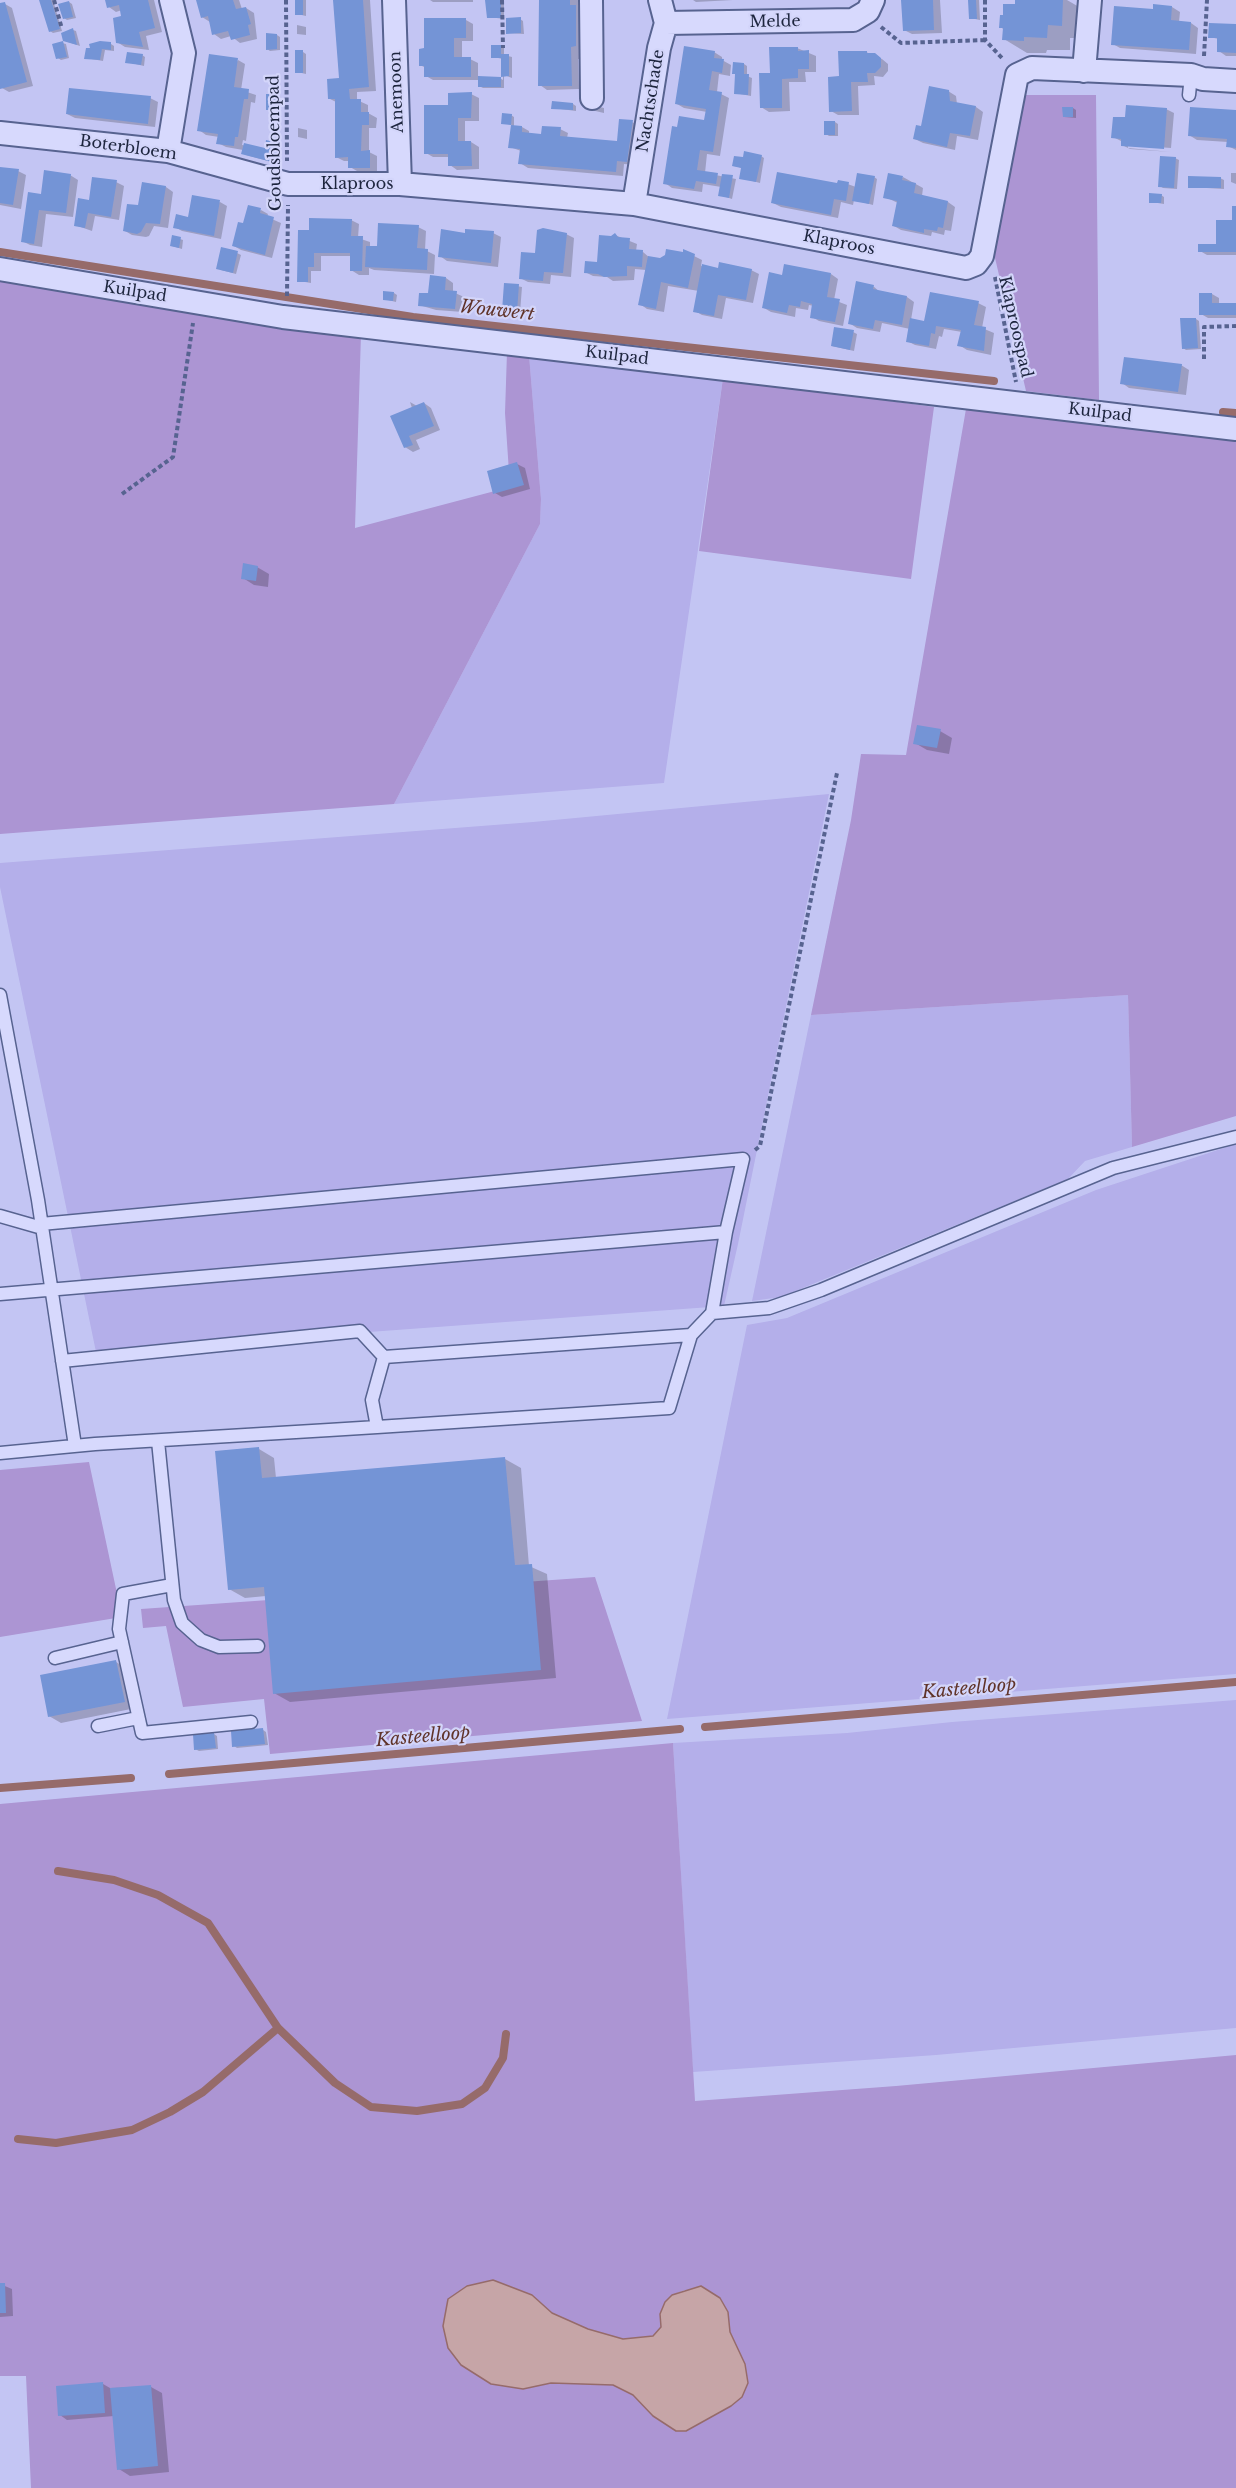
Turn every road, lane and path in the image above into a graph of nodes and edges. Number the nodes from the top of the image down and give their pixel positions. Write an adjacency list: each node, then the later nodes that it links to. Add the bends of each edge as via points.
1 (54, 0): 13 (path)
2 (171, 0): 22 (street, via 184,53)
3 (286, 0): 23 (path, Goudsbloempad)
4 (394, 0): 24 (street, Anemoon)
5 (502, 0): 15 (path)
6 (591, 0): 20 (street)
7 (660, 0): 12 (street, Nachtschade)
8 (985, 0): 14 (path)
9 (1090, 0): 16 (street)
10 (1207, 0): 19 (path)
11 (871, 6): 12 (street, Melde, via 853,20); 14 (path, via 886,32 901,44)
12 (666, 23): 25 (street, Nachtschade)
13 (62, 29)
14 (985, 40): 17 (path)
15 (503, 48)
16 (1084, 71): 17 (street, via 1032,68); 19 (street)
17 (1017, 75): 26 (street, via 982,256)
18 (1236, 81): 19 (street)
19 (1194, 83)
20 (592, 98)
21 (0, 133): 22 (street, Boterbloem)
22 (168, 151): 23 (street, Boterbloem)
23 (288, 184): 24 (street, Klaproos); 28 (path, Goudsbloempad)
24 (400, 184): 25 (street, Klaproos)
25 (634, 204): 26 (street, Klaproos, via 966,268)
26 (975, 264): 32 (path, Klaproospad, via 994,274)
27 (0, 269): 29 (street, Kuilpad)
28 (289, 286)
29 (196, 302): 32 (street, Kuilpad, via 283,317); 34 (path, via 173,456)
30 (1236, 326): 31 (path, via 1204,327)
31 (1204, 358)
32 (1020, 403): 33 (street, Kuilpad)
33 (1236, 429)
34 (122, 494)
35 (837, 773): 40 (path, via 760,1146)
36 (0, 994): 37 (lane)
37 (14, 1070): 38 (lane); 42 (lane)
38 (0, 1071)
39 (1236, 1137): 46 (lane, via 1113,1168 769,1308)
40 (743, 1159): 42 (lane); 43 (lane)
41 (0, 1216): 42 (lane)
42 (42, 1226): 44 (lane)
43 (726, 1232): 44 (lane); 46 (lane)
44 (51, 1290): 45 (lane); 49 (lane)
45 (0, 1294)
46 (712, 1313): 47 (lane)
47 (691, 1335): 48 (lane); 50 (lane, via 669,1408)
48 (384, 1357): 49 (lane, via 360,1331); 50 (lane, via 372,1400)
49 (62, 1361): 52 (lane)
50 (377, 1427): 51 (lane)
51 (159, 1441): 52 (lane); 54 (lane)
52 (75, 1446): 53 (lane)
53 (0, 1453)
54 (172, 1585): 55 (lane, via 123,1594 119,1629); 56 (lane, via 182,1623 201,1640 219,1647)
55 (122, 1642): 57 (lane); 58 (lane)
56 (258, 1646)
57 (54, 1658)
58 (138, 1718): 59 (lane, via 142,1733); 60 (lane)
59 (251, 1722)
60 (98, 1726)

